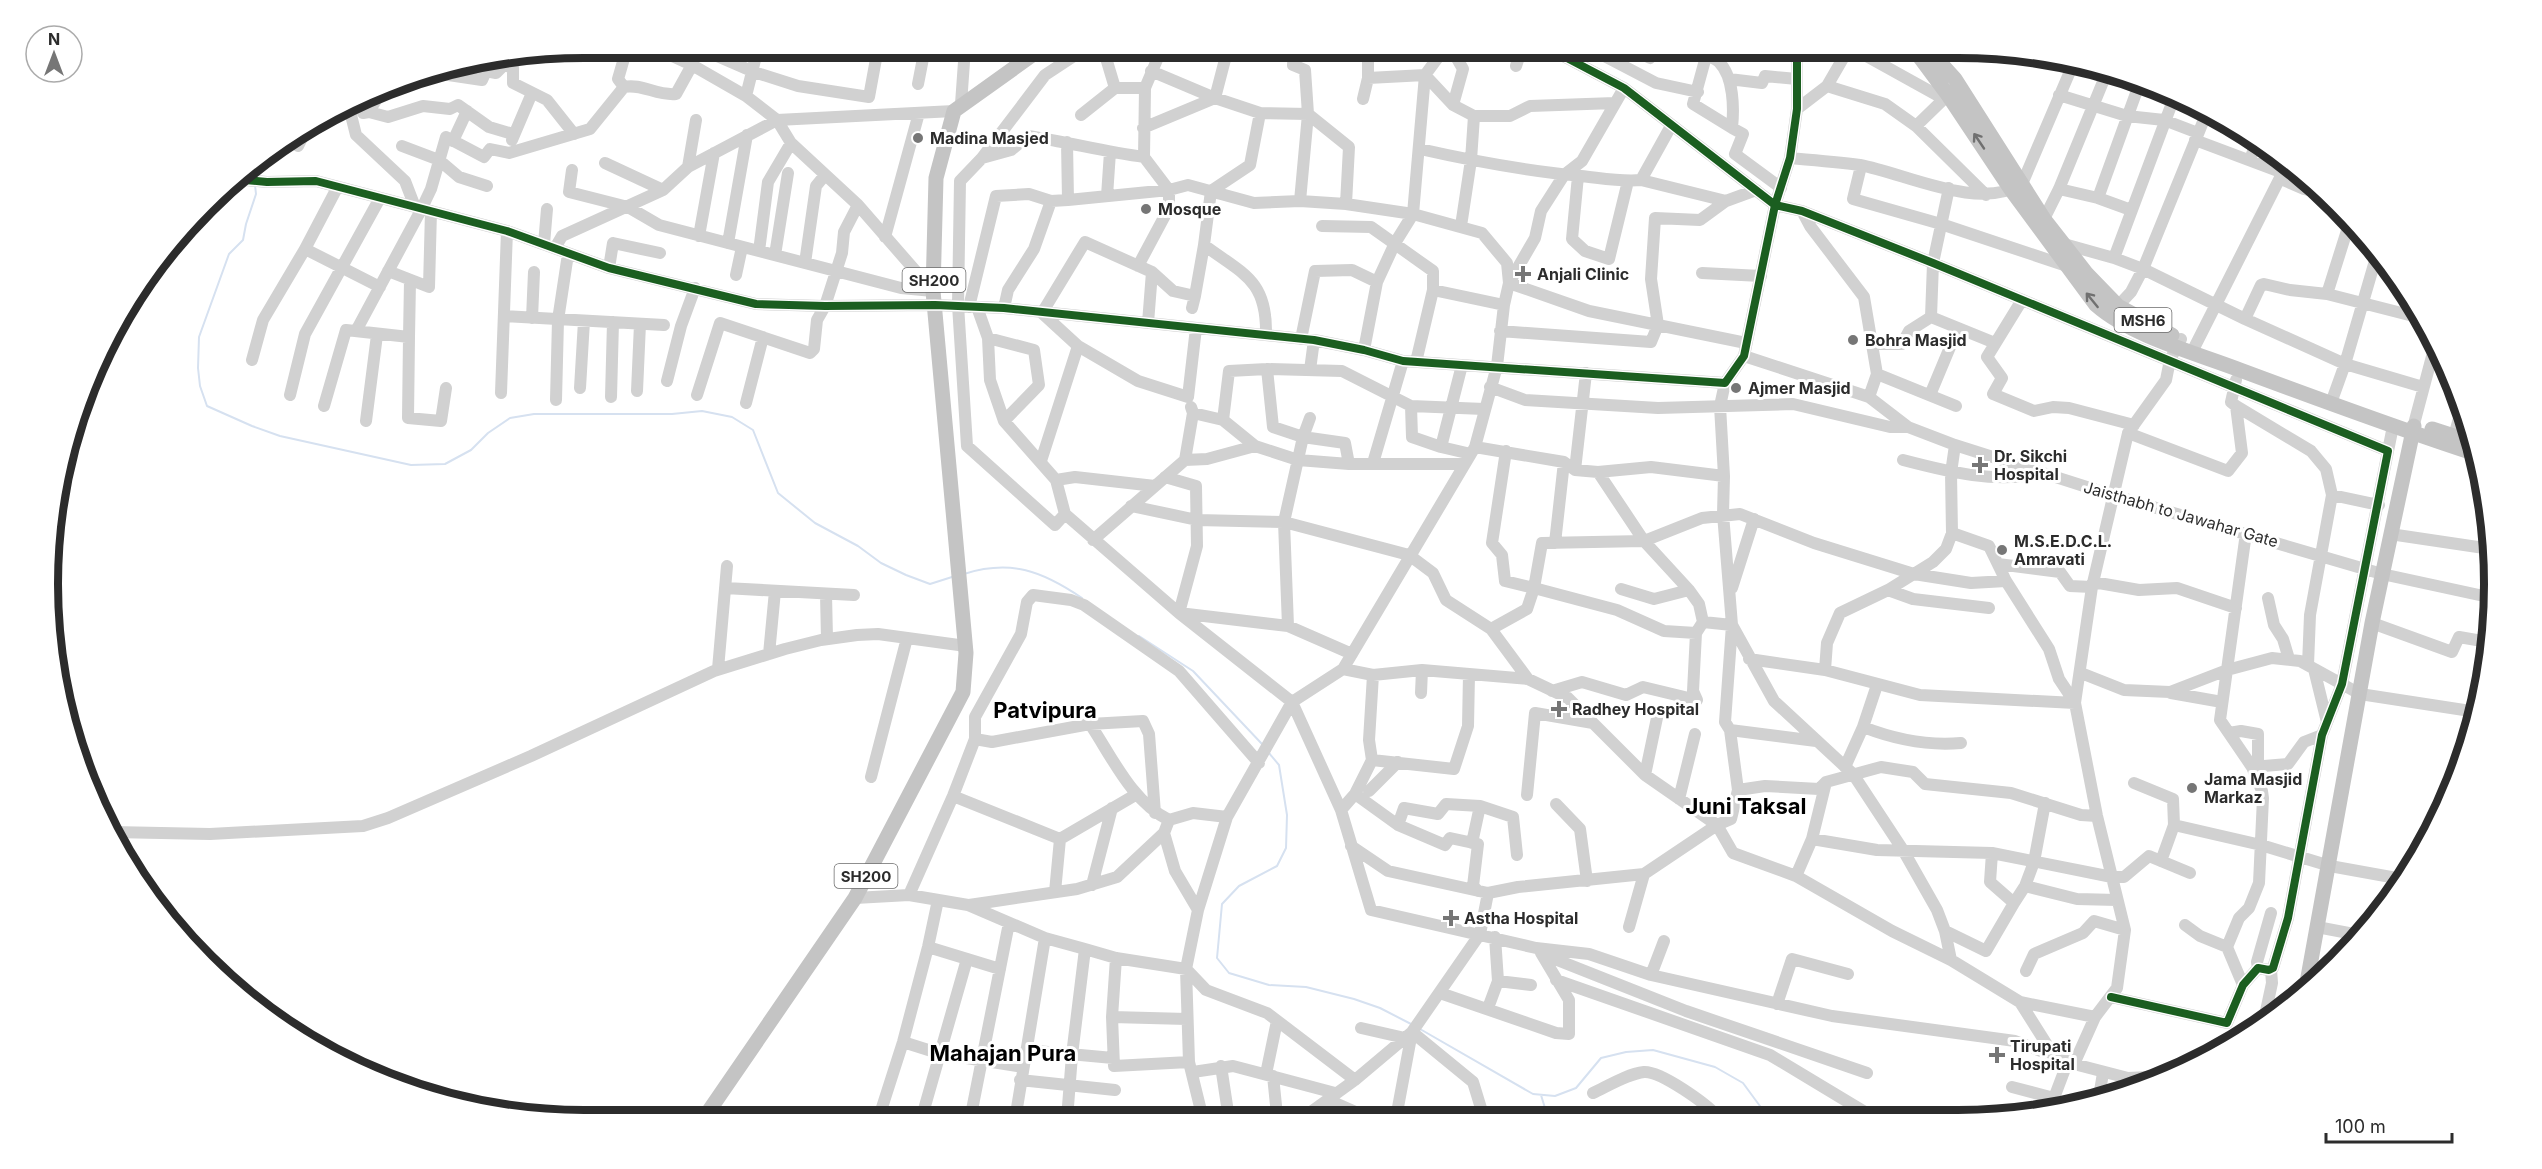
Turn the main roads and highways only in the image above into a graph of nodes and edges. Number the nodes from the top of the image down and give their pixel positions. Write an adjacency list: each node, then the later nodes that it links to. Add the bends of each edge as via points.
1 (1028, 58): 12 (main road, SH200, via 957,107 936,178 934,298 966,646 963,692 855,898)
2 (1920, 58): 4 (main road, MSH6, one-way to 2)
3 (1936, 58): 4 (main road, MSH6, via 1955,79)
4 (2017, 188): 5 (main road, MSH6, via 2118,306); 5 (main road, MSH6, one-way to 4, via 2102,310 2067,266)
5 (2176, 349): 6 (main road, MSH6)
6 (2194, 349): 7 (main road, MSH6); 7 (main road, MSH6, via 2236,368)
7 (2332, 400): 8 (main road, MSH6); 8 (main road, MSH6, via 2393,426)
8 (2413, 429): 9 (main road, MSH6); 10 (main road, MSH6); 11 (main road, via 2372,623)
9 (2463, 439)
10 (2466, 450)
11 (2308, 976)
12 (710, 1110)

